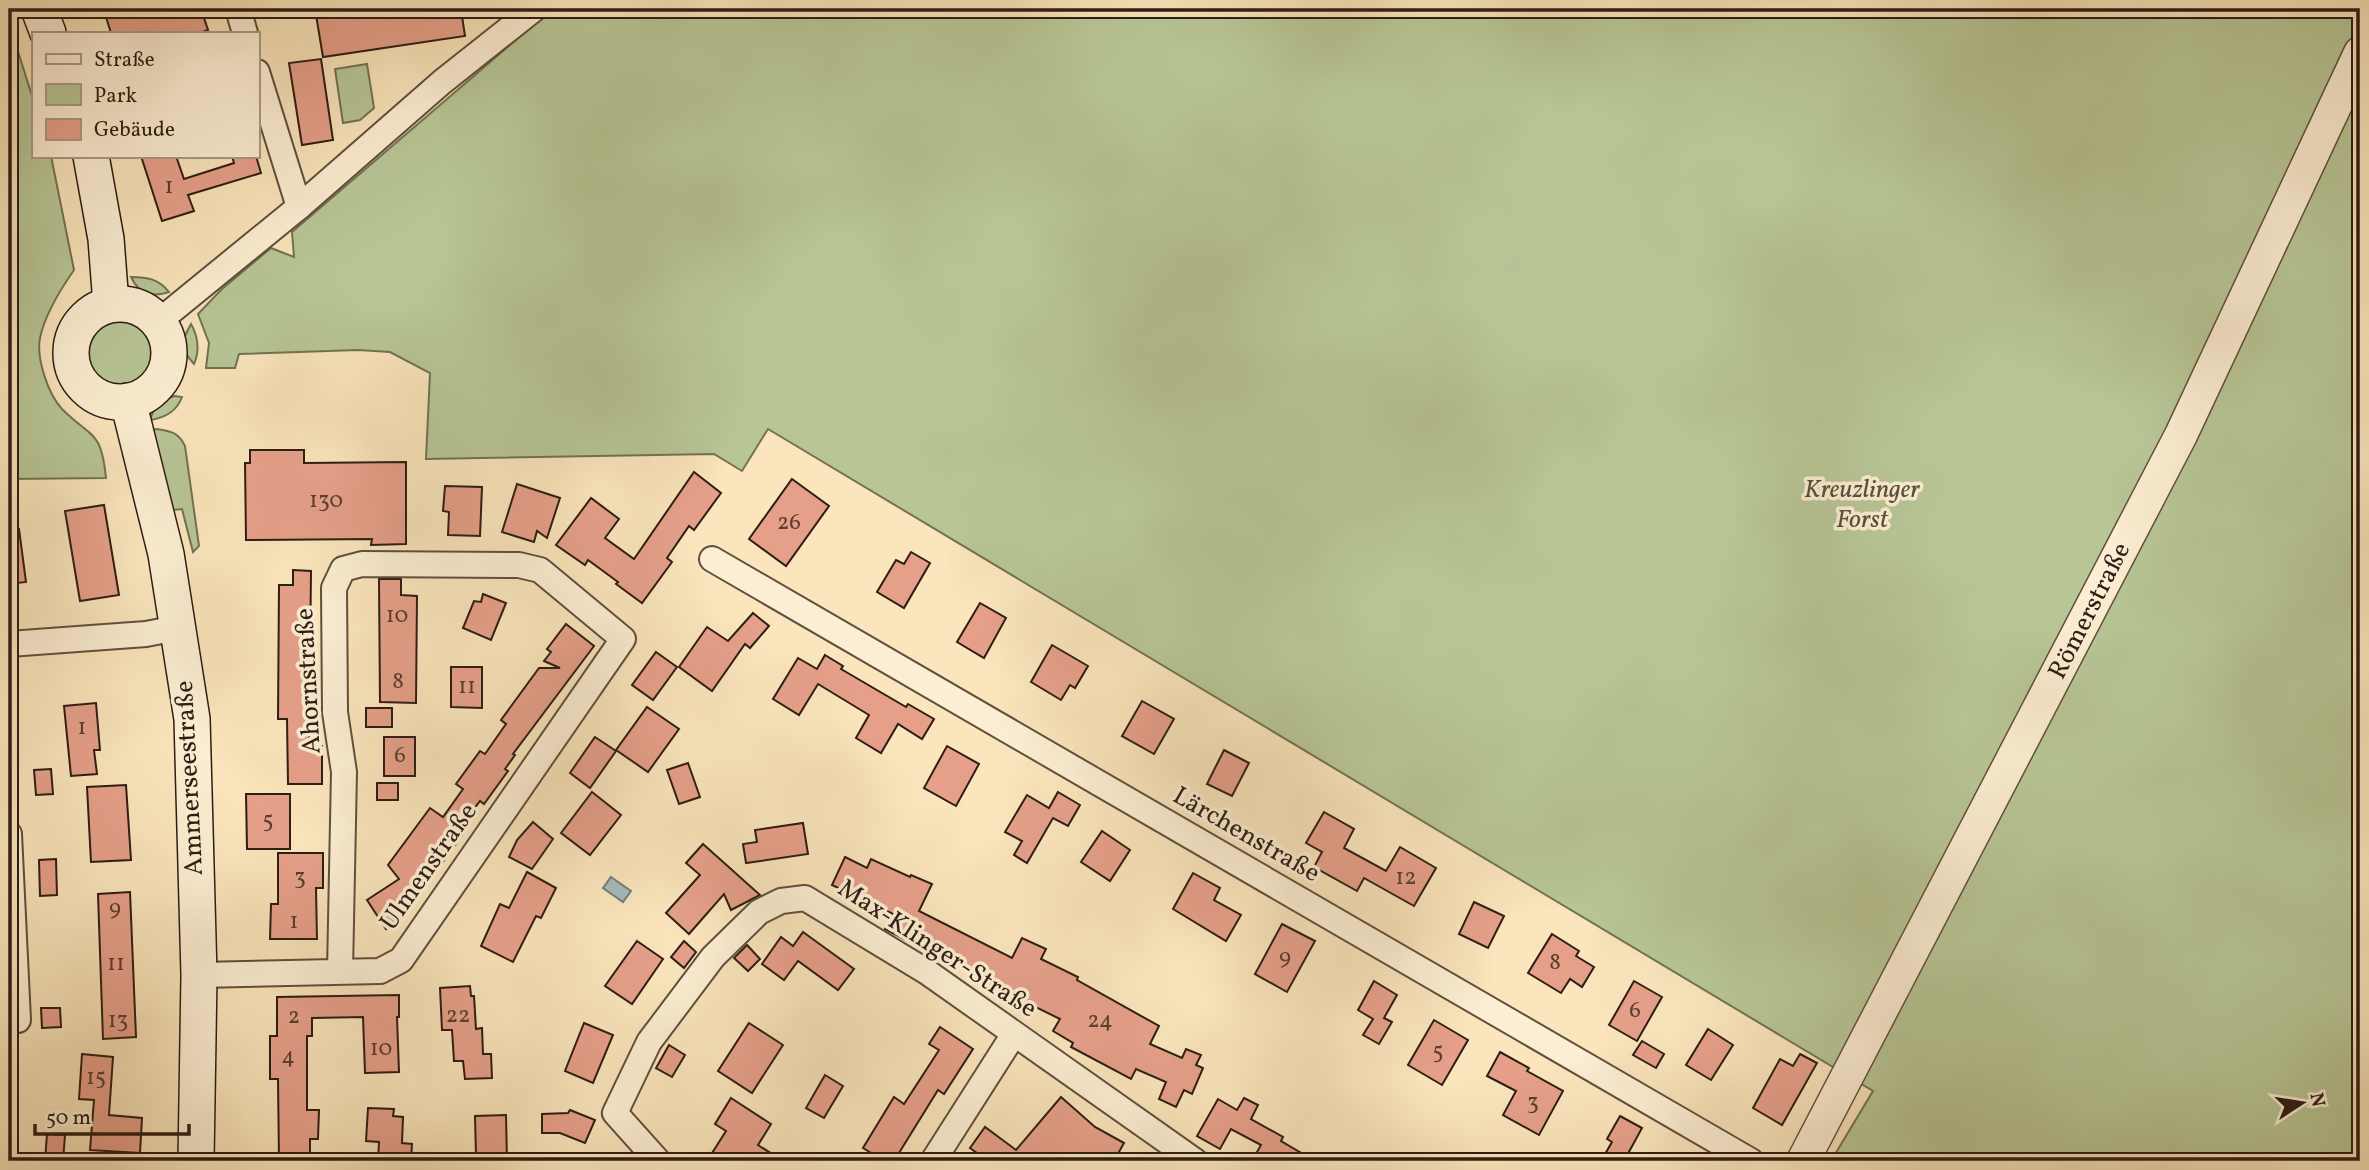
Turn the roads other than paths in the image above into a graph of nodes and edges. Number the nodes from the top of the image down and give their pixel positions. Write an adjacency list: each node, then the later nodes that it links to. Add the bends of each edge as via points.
1 (38, 9): 4 (main road)
2 (238, 9): 5 (street)
3 (534, 9): 9 (street)
4 (48, 32)
5 (245, 32)
6 (2360, 53): 27 (street, Römerstraße, via 2181,435)
7 (259, 78): 9 (street)
8 (91, 158): 10 (main road, via 106,239)
9 (299, 207): 11 (street)
10 (111, 304): 11 (main road, via 136,307); 12 (main road, via 82,321 71,353 74,370 95,395)
11 (158, 322): 12 (main road, via 168,346 164,373 150,391)
12 (128, 401): 14 (main road, Ammerseestraße, via 158,514)
13 (712, 559): 26 (street, Lärchenstraße)
14 (177, 628): 16 (street); 19 (main road, Ammerseestraße, via 192,719)
15 (623, 639): 18 (street, Ulmenstraße, via 401,960 380,971); 18 (street, Ahornstraße, via 540,570 519,565 374,564 343,569 334,588 335,712 344,772)
16 (9, 644)
17 (9, 834): 20 (street)
18 (340, 971): 19 (street, Ulmenstraße)
19 (199, 975): 22 (main road, Ammerseestraße)
20 (19, 1020)
21 (1014, 1034): 23 (street, Max-Klinger-Straße, via 927,972 806,898 782,901 759,912 712,957 649,1042 615,1113); 24 (street); 25 (street, Max-Klinger-Straße)
22 (196, 1161)
23 (657, 1161)
24 (933, 1161)
25 (1195, 1161)
26 (1751, 1161)
27 (1803, 1161)

